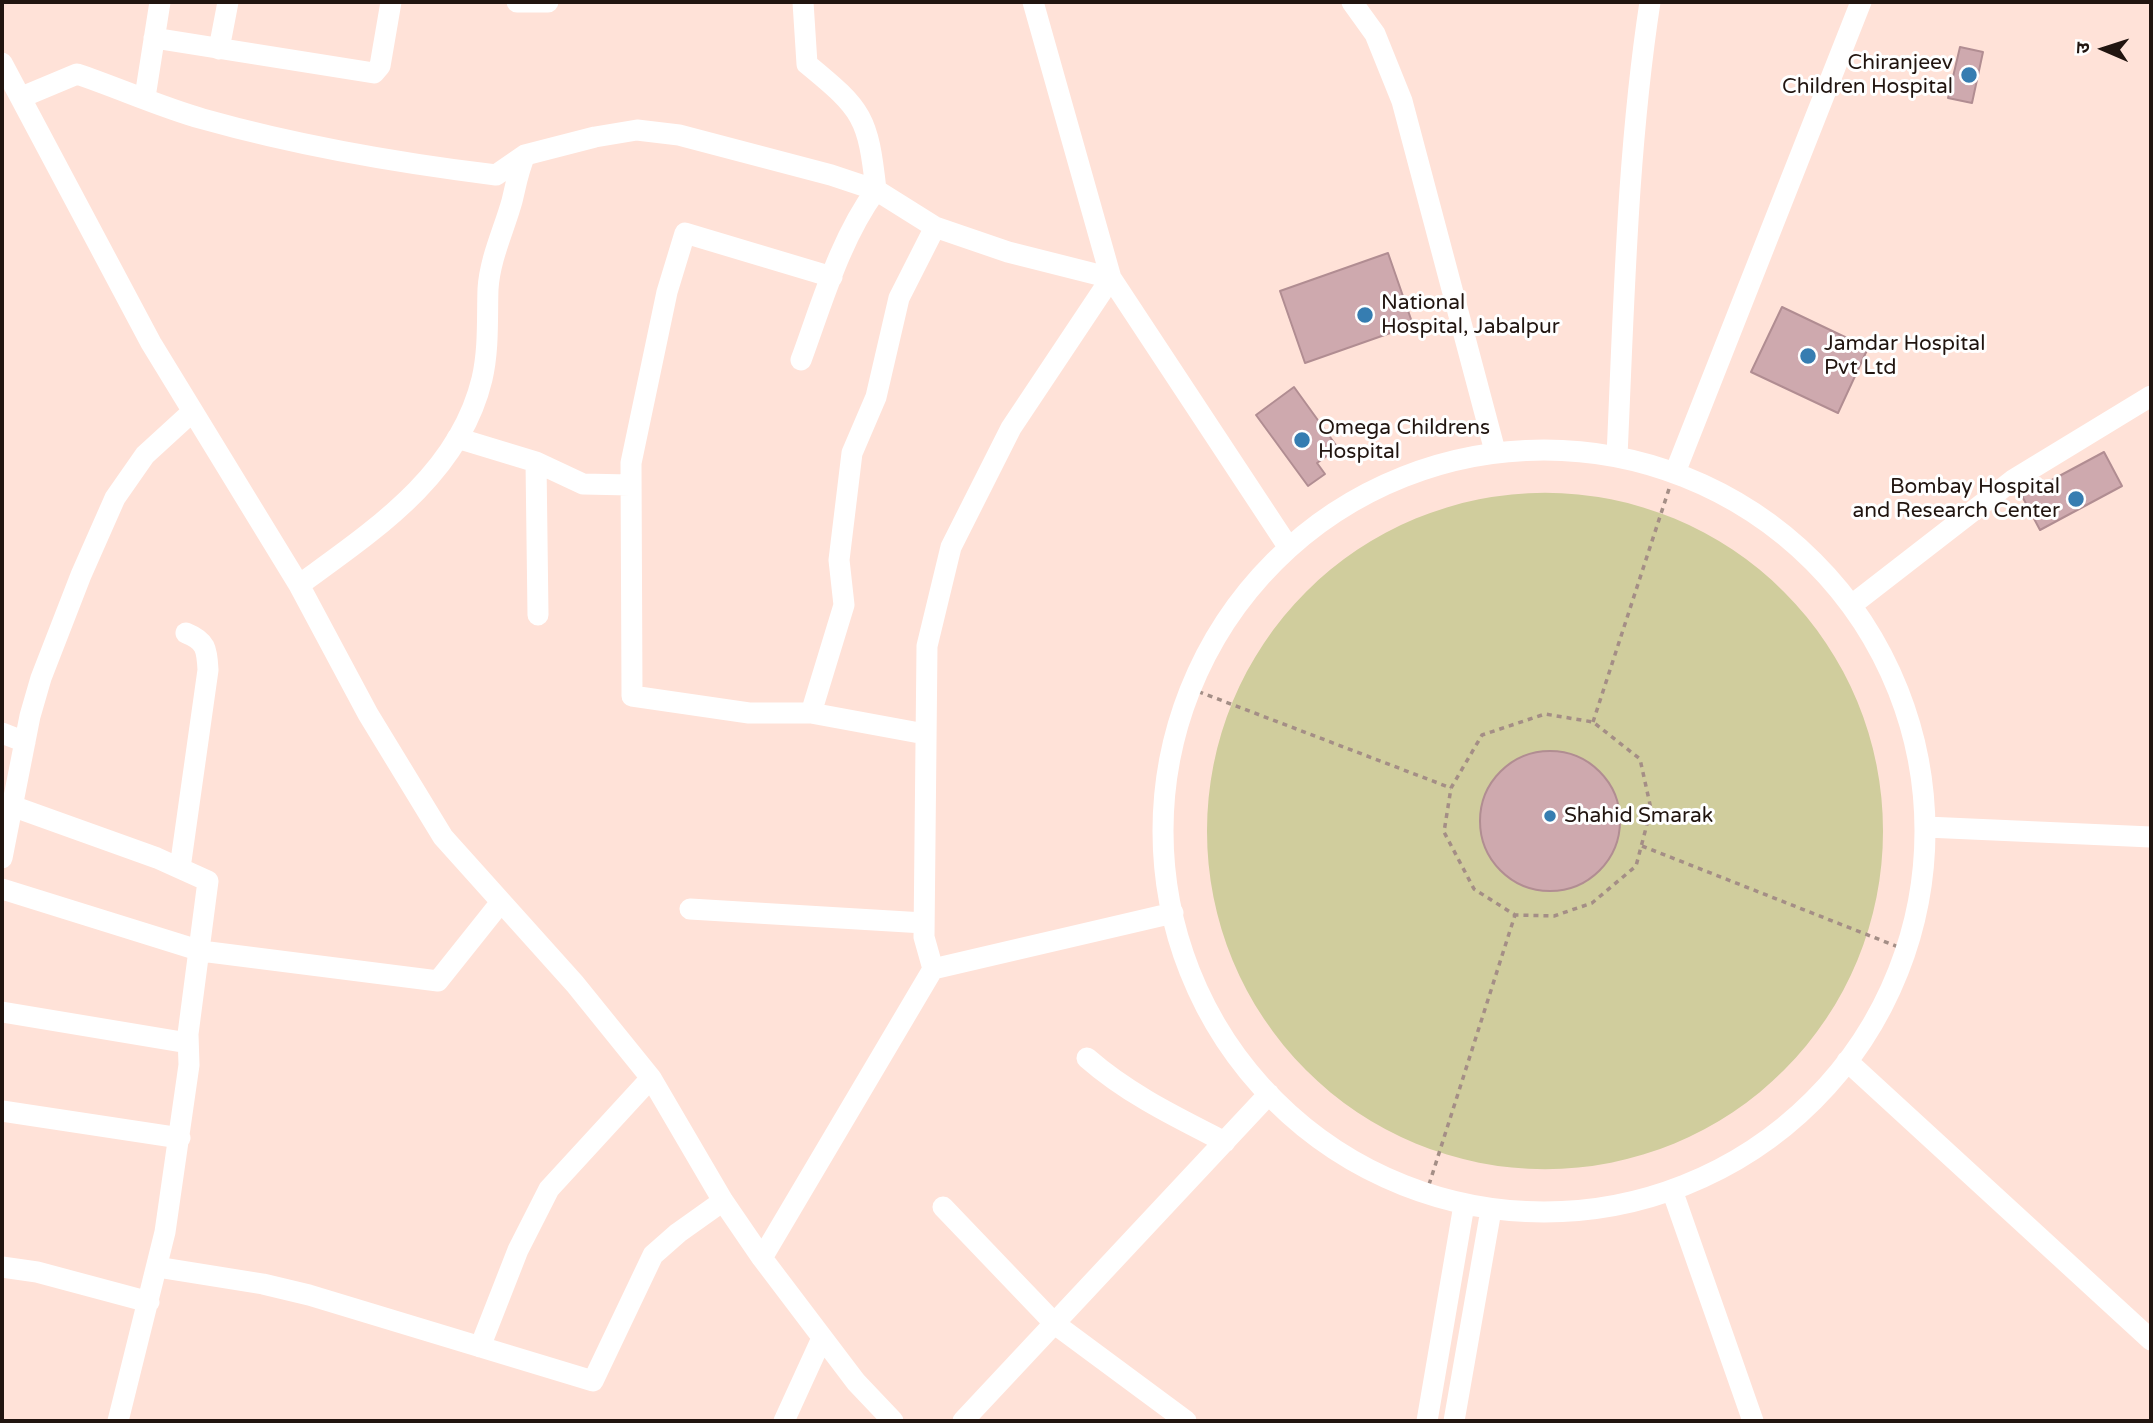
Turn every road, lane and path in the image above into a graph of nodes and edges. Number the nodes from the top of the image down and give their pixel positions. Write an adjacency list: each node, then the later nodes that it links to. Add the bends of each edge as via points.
1 (160, 2): 11 (street)
2 (228, 2): 12 (street)
3 (391, 2): 12 (street, via 380,66 374,73)
4 (517, 2): 5 (street)
5 (548, 2)
6 (803, 2): 17 (street, via 807,64 847,97 862,116)
7 (1033, 2): 20 (street)
8 (1352, 2): 25 (street, via 1375,34 1402,101)
9 (1650, 2): 26 (street, via 1632,175)
10 (1861, 2): 28 (street)
11 (154, 38): 12 (street); 15 (street)
12 (219, 49)
13 (2, 63): 14 (street)
14 (22, 97): 15 (street, via 77,74); 23 (street)
15 (145, 97): 16 (street, via 200,118 414,165 496,175)
16 (525, 155): 17 (street, via 637,130 679,135); 24 (street, via 488,288 490,312 482,379)
17 (876, 190): 18 (street); 19 (street)
18 (935, 227): 20 (street); 36 (street, via 899,298 876,397 852,453 839,560 844,605)
19 (832, 277): 21 (street); 29 (street, via 685,233 647,382)
20 (1111, 278): 30 (street); 39 (street, via 1011,428 951,547 927,646)
21 (801, 360)
22 (2151, 396): 32 (street, via 2013,480)
23 (191, 412): 31 (street); 40 (street, via 145,455 115,498 41,678)
24 (457, 438): 27 (street); 31 (street, via 407,502)
25 (1495, 451): 26 (street, via 1580,448); 30 (street, via 1388,480 1305,531)
26 (1617, 456): 28 (street)
27 (536, 462): 29 (street, via 583,484); 33 (street)
28 (1676, 470): 32 (street, via 1753,510 1803,548); 37 (path)
29 (630, 485): 36 (street, via 632,696 749,713)
30 (1289, 548): 35 (street, via 1237,602)
31 (299, 585): 49 (street, via 368,714 443,837)
32 (1853, 604): 43 (street, via 1907,710)
33 (538, 615)
34 (186, 633): 47 (street, via 201,639 207,648 208,670)
35 (1189, 688): 41 (path); 51 (street, via 1165,783 1165,882)
36 (811, 713): 39 (street)
37 (1593, 722): 41 (path, via 1545,715 1482,735); 45 (path, via 1640,759 1651,809)
38 (2, 733): 40 (street)
39 (926, 734): 53 (street)
40 (25, 742): 42 (street)
41 (1451, 788): 52 (path, via 1444,832 1474,889)
42 (12, 806): 46 (street); 47 (street)
43 (1926, 827): 44 (street); 54 (street, via 1912,937)
44 (2151, 837)
45 (1642, 846): 52 (path, via 1636,866 1592,903 1554,916); 54 (path)
46 (2, 858)
47 (180, 868): 55 (street, via 208,881)
48 (2, 889): 55 (street)
49 (501, 902): 55 (street, via 438,981); 61 (street)
50 (690, 909): 53 (street)
51 (1173, 913): 56 (street); 62 (street, via 1190,977 1238,1063)
52 (1515, 915): 67 (path)
53 (924, 923): 56 (street)
54 (1906, 950): 60 (street, via 1866,1038)
55 (201, 951): 58 (street)
56 (933, 969): 72 (street)
57 (2, 1012): 58 (street)
58 (188, 1043): 64 (street)
59 (1087, 1058): 65 (street, via 1144,1101)
60 (1847, 1061): 66 (street, via 1794,1122 1701,1182); 78 (street)
61 (651, 1078): 68 (street); 79 (street, via 549,1189 518,1250)
62 (1269, 1094): 65 (street); 67 (street, via 1307,1133 1391,1184)
63 (2, 1111): 64 (street)
64 (180, 1138): 74 (street)
65 (1225, 1142): 76 (street)
66 (1672, 1190): 71 (street, via 1595,1212); 87 (street)
67 (1426, 1194): 69 (street)
68 (723, 1201): 72 (street); 79 (street, via 653,1255 593,1381)
69 (1464, 1205): 71 (street); 85 (street)
70 (943, 1207): 76 (street)
71 (1491, 1210): 86 (street)
72 (762, 1258): 77 (street)
73 (2, 1267): 75 (street)
74 (157, 1267): 75 (street); 79 (street, via 263,1283)
75 (149, 1302): 80 (street)
76 (1055, 1324): 83 (street); 84 (street)
77 (822, 1338): 81 (street); 82 (street)
78 (2151, 1340)
79 (480, 1347)
80 (118, 1421)
81 (784, 1421)
82 (893, 1421)
83 (963, 1421)
84 (1186, 1421)
85 (1427, 1421)
86 (1454, 1421)
87 (1753, 1421)

